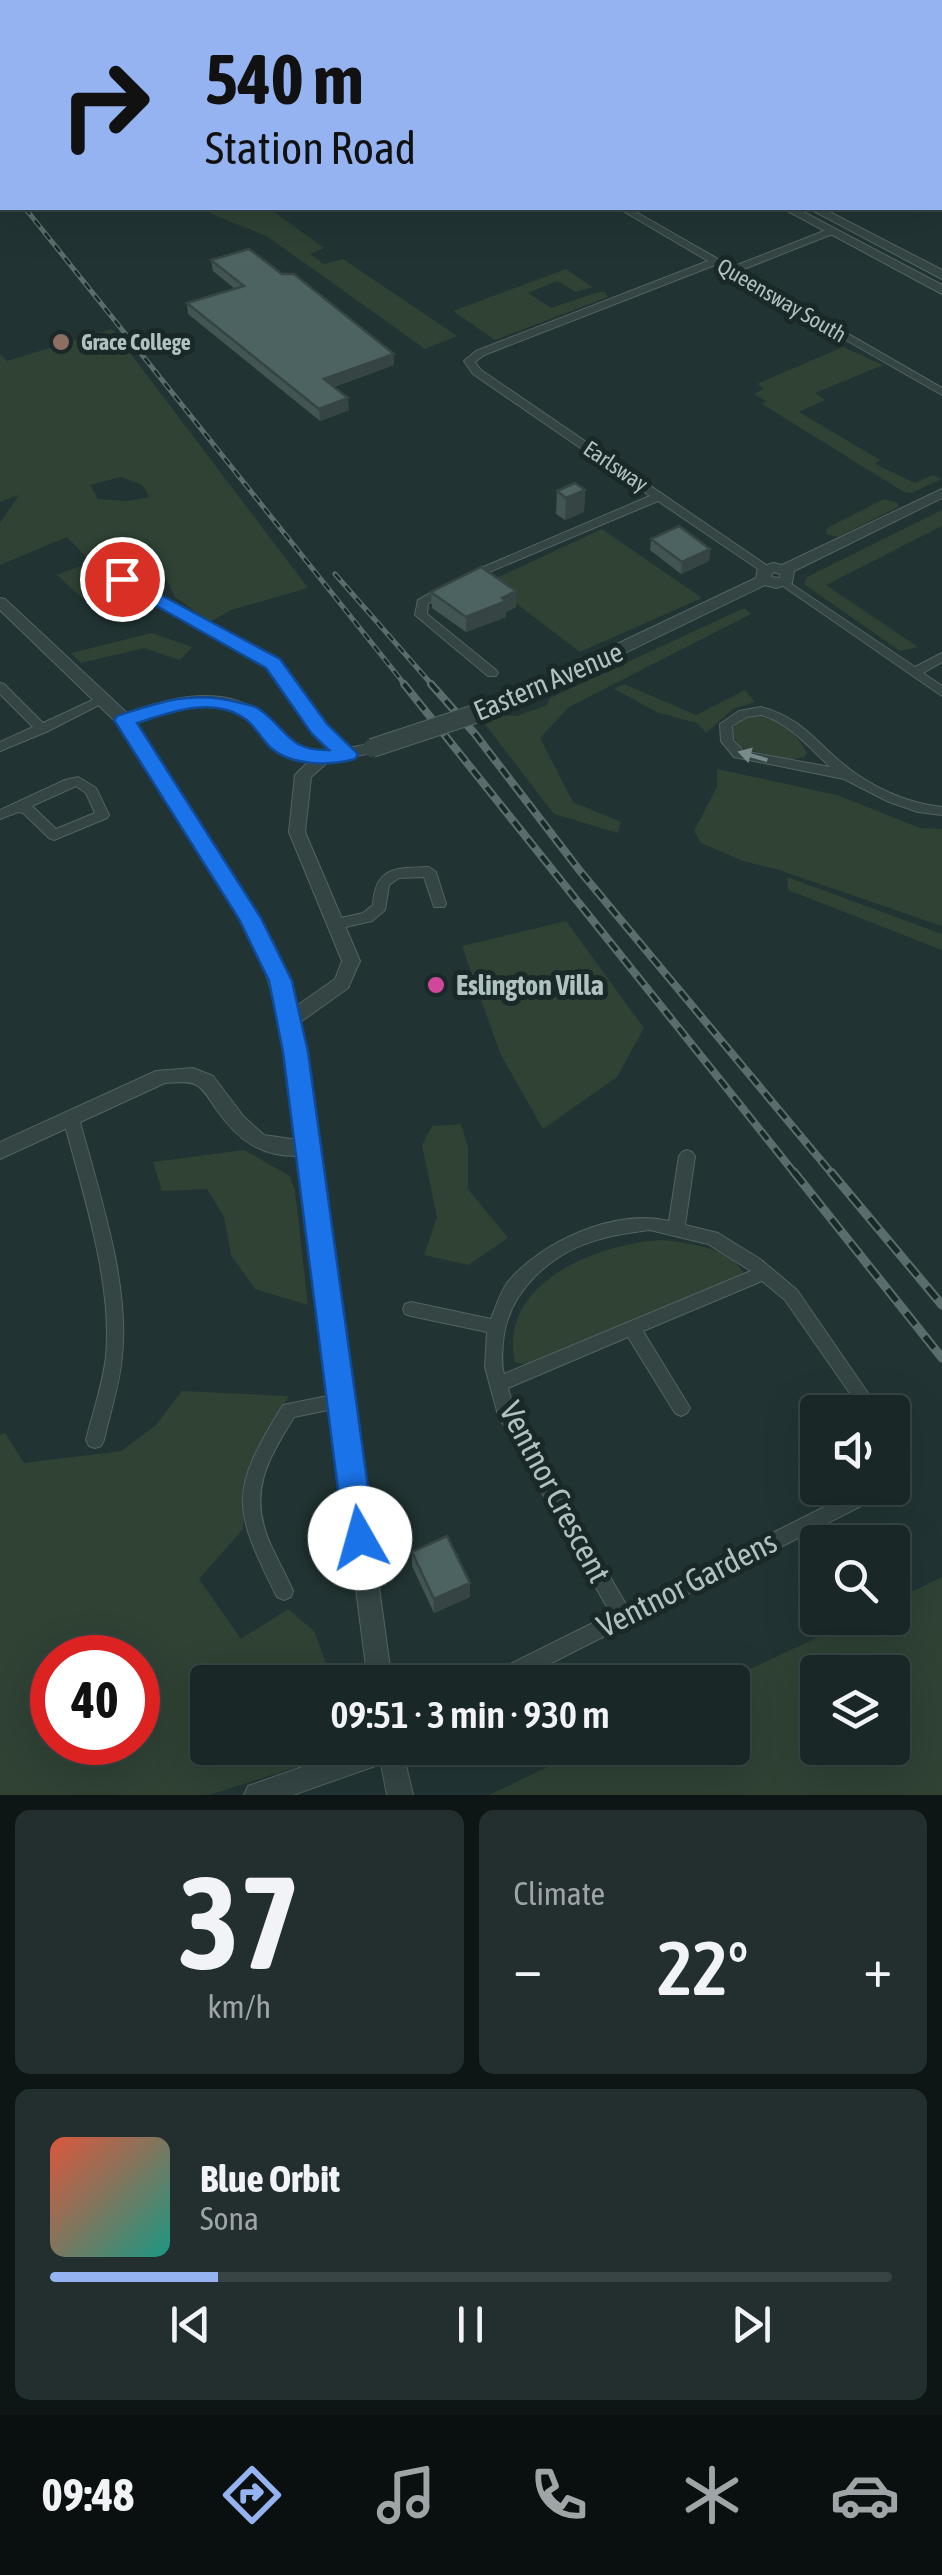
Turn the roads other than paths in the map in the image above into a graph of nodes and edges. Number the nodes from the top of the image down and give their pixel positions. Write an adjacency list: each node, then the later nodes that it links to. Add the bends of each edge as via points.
1 (626, 210): 5 (street, Queensway South)
2 (792, 210): 4 (street)
3 (818, 210): 7 (street)
4 (832, 231): 6 (street); 8 (street)
5 (716, 262): 6 (street, Queensway South); 11 (street, Earlsway, via 469,362)
6 (731, 271): 9 (street, Queensway South)
7 (942, 275)
8 (942, 290)
9 (942, 392)
10 (942, 493): 13 (street)
11 (658, 496): 12 (street, Earlsway); 17 (street, via 422,602 424,618)
12 (765, 575): 13 (street); 26 (street, Eastern Avenue, bridge, via 506,704)
13 (784, 576): 18 (street)
14 (122, 579): 26 (street, via 152,588 273,664 320,729)
15 (0, 602): 21 (street)
16 (942, 657): 18 (street)
17 (492, 672)
18 (914, 672): 20 (street)
19 (0, 687): 23 (street)
20 (942, 692)
21 (101, 701): 22 (street); 23 (street)
22 (124, 720): 27 (street, via 181,702 225,704 251,712 280,745); 35 (street, via 264,942)
23 (42, 729): 25 (street)
24 (814, 743): 28 (street, via 815,753); 28 (street, one-way to 24, via 739,754 727,741 726,724 751,713 775,714); 29 (street)
25 (0, 748)
26 (348, 754): 27 (street, Eastern Avenue)
27 (324, 757): 34 (street, via 303,775 297,832)
28 (802, 768): 29 (street)
29 (848, 775): 31 (street, via 912,806)
30 (16, 808): 30 (street, via 26,809 54,836 102,815 78,780); 32 (street)
31 (942, 811)
32 (0, 815)
33 (440, 904): 34 (street, via 429,872 385,878 374,913)
34 (337, 924): 35 (street, via 351,961 342,983)
35 (290, 1020): 37 (street)
36 (72, 1118): 37 (street, via 163,1076 193,1075 206,1080 258,1144); 38 (street); 49 (street, via 114,1320 114,1354)
37 (308, 1148): 47 (street)
38 (0, 1151)
39 (687, 1156): 40 (street)
40 (676, 1229): 41 (street, Ventnor Crescent, via 712,1238); 43 (street, Ventnor Crescent, via 650,1223 598,1232 550,1253 512,1289)
41 (762, 1274): 44 (street); 46 (street, Ventnor Crescent, via 790,1295)
42 (411, 1309): 43 (street)
43 (496, 1327): 45 (street, Ventnor Crescent)
44 (632, 1328): 45 (street); 48 (street)
45 (498, 1384): 52 (street, Ventnor Crescent, via 506,1415)
46 (860, 1395)
47 (342, 1401): 51 (street, via 290,1410 251,1479 254,1534); 53 (street)
48 (681, 1408)
49 (95, 1440)
50 (845, 1505): 52 (street, Ventnor Gardens)
51 (284, 1591)
52 (623, 1616): 54 (street, Ventnor Gardens)
53 (378, 1665)
54 (528, 1665)
55 (342, 1765): 57 (street)
56 (394, 1765): 58 (street)
57 (256, 1795)
58 (400, 1795)

